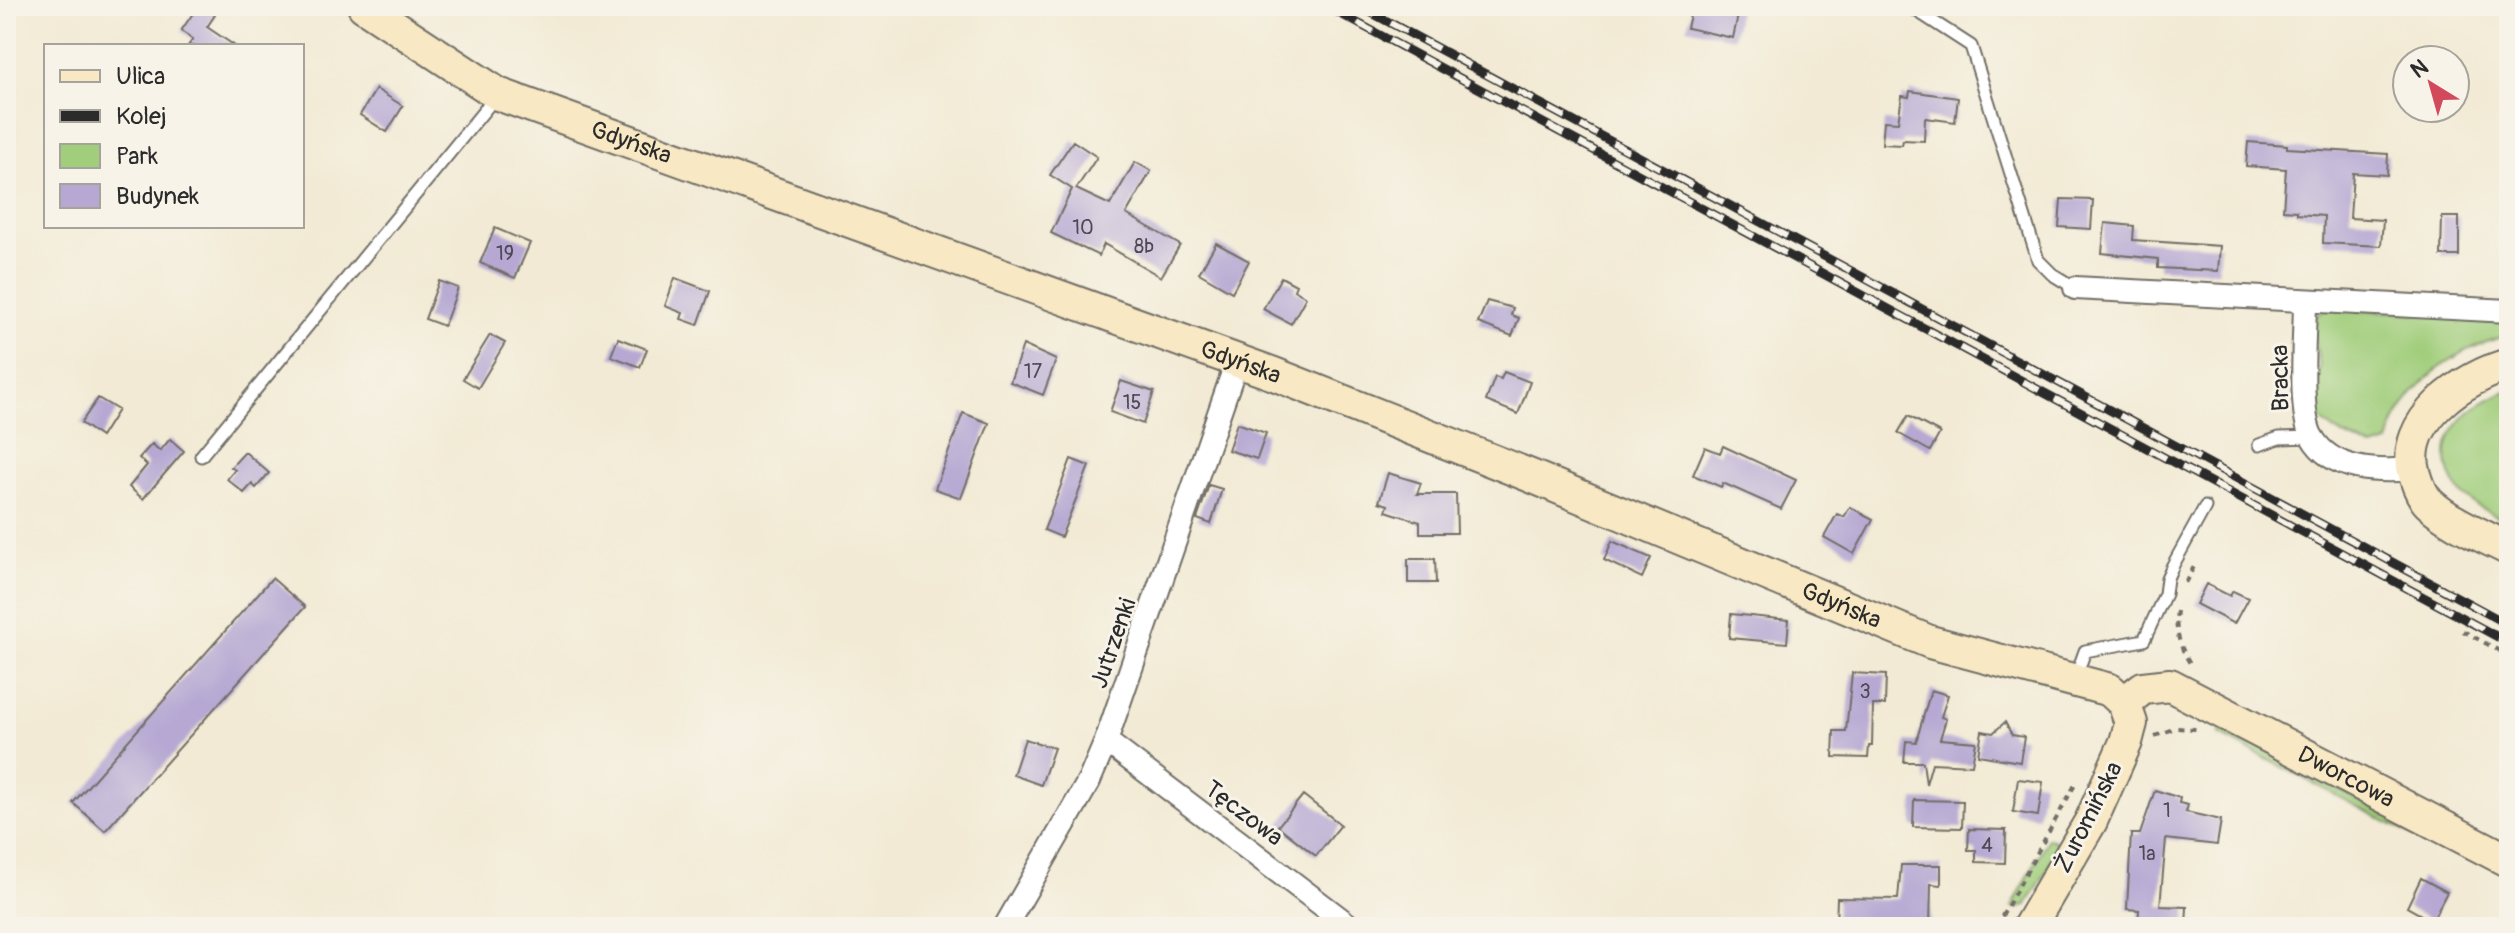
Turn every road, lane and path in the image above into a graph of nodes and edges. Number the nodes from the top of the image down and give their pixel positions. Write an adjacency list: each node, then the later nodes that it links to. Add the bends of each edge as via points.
1 (364, 6): 3 (main road, Gdyńska)
2 (1901, 6): 4 (lane, via 1971,46 2038,260)
3 (498, 94): 7 (main road, Gdyńska); 11 (lane)
4 (2075, 288): 5 (street)
5 (2305, 301): 6 (street); 9 (street, Bracka, via 2305,416)
6 (2509, 311)
7 (1237, 361): 20 (main road, Gdyńska, via 1930,642); 23 (street, Jutrzenki)
8 (2509, 365): 12 (main road, via 2478,376 2445,398 2425,420 2415,443)
9 (2312, 437): 10 (lane); 12 (street, Bracka, via 2324,451 2361,469)
10 (2259, 445)
11 (201, 456)
12 (2413, 469): 14 (main road, via 2428,502)
13 (2205, 507): 15 (lane)
14 (2509, 549)
15 (2181, 551): 16 (path, via 2197,560); 20 (lane, via 2144,640 2085,651)
16 (2180, 594)
17 (2178, 606): 21 (path, via 2176,619)
18 (2463, 631): 19 (path)
19 (2509, 656)
20 (2074, 681): 22 (main road, Gdyńska, via 2110,690)
21 (2192, 684): 22 (main road, Dworcowa, via 2143,688); 25 (main road, Dworcowa)
22 (2128, 713): 30 (main road, Żuromińska, via 2126,742 2091,821)
23 (1106, 741): 27 (street, Jutrzenki, via 1089,781); 28 (street, Tęczowa)
24 (2082, 773): 29 (path)
25 (2509, 861)
26 (2509, 921): 31 (path)
27 (1005, 927)
28 (1351, 927)
29 (1996, 927)
30 (2029, 927)
31 (2506, 927)

